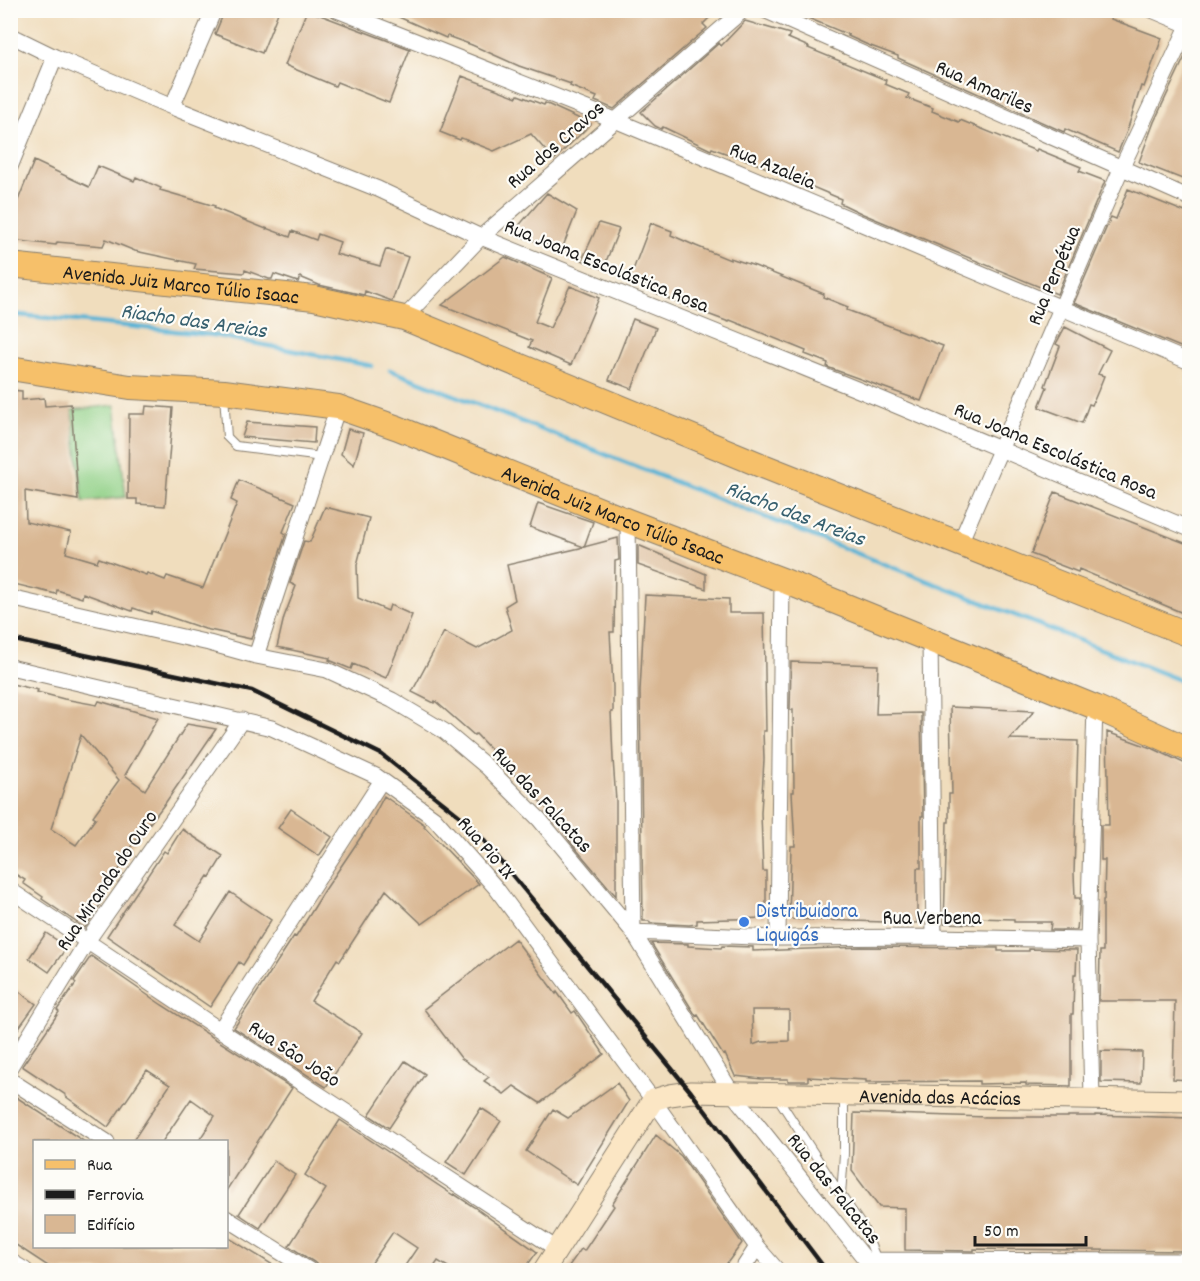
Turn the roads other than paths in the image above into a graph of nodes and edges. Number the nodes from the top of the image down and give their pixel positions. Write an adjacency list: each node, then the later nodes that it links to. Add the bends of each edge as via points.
1 (214, 10): 9 (street)
2 (337, 10): 10 (street, Rua Azaleia)
3 (743, 10): 10 (street, Rua dos Cravos)
4 (765, 10): 12 (street, Rua Amariles)
5 (1152, 10): 6 (street)
6 (1189, 26): 12 (street, Rua Perpétua)
7 (10, 35): 8 (street, Rua Joana Escolástica Rosa)
8 (55, 57): 9 (street, Rua Joana Escolástica Rosa); 11 (street)
9 (172, 107): 14 (street, Rua Joana Escolástica Rosa, via 378,189)
10 (615, 120): 14 (street, Rua dos Cravos); 16 (street, Rua Azaleia)
11 (10, 167)
12 (1121, 169): 13 (street, Rua Amariles); 16 (street, Rua Perpétua)
13 (1190, 198)
14 (481, 237): 17 (street, Rua dos Cravos); 22 (street, Rua Joana Escolástica Rosa)
15 (10, 265): 17 (main road, Avenida Juiz Marco Túlio Isaac, via 314,298)
16 (1061, 310): 18 (street, Rua Azaleia); 22 (street, Rua Perpétua)
17 (404, 318): 26 (main road, Avenida Juiz Marco Túlio Isaac)
18 (1190, 362)
19 (10, 368): 20 (main road, Avenida Juiz Marco Túlio Isaac, via 130,387)
20 (224, 392): 21 (main road, Avenida Juiz Marco Túlio Isaac); 23 (lane, via 227,436 236,446)
21 (338, 407): 23 (street); 24 (main road, Avenida Juiz Marco Túlio Isaac)
22 (1000, 450): 25 (street, Rua Joana Escolástica Rosa); 26 (street, Rua Perpétua)
23 (323, 457): 31 (street)
24 (628, 521): 27 (main road, Avenida Juiz Marco Túlio Isaac); 38 (street)
25 (1190, 529)
26 (960, 543): 29 (main road, Avenida Juiz Marco Túlio Isaac)
27 (782, 579): 30 (main road, Avenida Juiz Marco Túlio Isaac); 40 (street)
28 (10, 598): 31 (street, Rua das Falcatas)
29 (1190, 635)
30 (930, 642): 33 (main road, Avenida Juiz Marco Túlio Isaac); 39 (street)
31 (256, 656): 38 (street, Rua das Falcatas, via 327,670 392,700 444,731 539,819)
32 (10, 667): 34 (street, Rua Pio IX)
33 (1095, 707): 35 (main road, Avenida Juiz Marco Túlio Isaac); 42 (street)
34 (242, 720): 36 (street, Rua Pio IX, via 315,746); 41 (street, Rua Miranda do Ouro)
35 (1190, 750)
36 (382, 780): 43 (street); 50 (street, Rua Pio IX, via 434,818 496,888)
37 (10, 890): 41 (street, Rua São João)
38 (633, 932): 40 (street, Rua Verbena); 46 (street, Rua das Falcatas)
39 (934, 937): 40 (street, Rua Verbena); 42 (street, Rua Verbena)
40 (778, 938)
41 (88, 940): 43 (street, Rua São João); 44 (street, Rua Miranda do Ouro)
42 (1088, 940): 49 (street)
43 (220, 1030): 56 (street, Rua São João)
44 (10, 1066)
45 (10, 1080): 52 (street)
46 (732, 1093): 47 (main road, Avenida das Acácias); 50 (main road, Avenida das Acácias, via 692,1092); 59 (street, Rua das Falcatas)
47 (775, 1093): 48 (main road, Avenida das Acácias); 53 (lane)
48 (844, 1094): 49 (main road, Avenida das Acácias); 53 (lane)
49 (1092, 1099): 51 (main road, Avenida das Acácias)
50 (653, 1100): 55 (street, Rua Pio IX); 56 (main road)
51 (1190, 1101)
52 (104, 1140)
53 (841, 1195): 59 (lane, via 863,1227)
54 (228, 1219): 61 (street)
55 (757, 1247): 63 (street); 64 (street, Rua Pio IX)
56 (557, 1249): 62 (main road)
57 (10, 1261): 60 (street)
58 (1190, 1261): 59 (street)
59 (873, 1264)
60 (25, 1270)
61 (309, 1270)
62 (544, 1270)
63 (742, 1270)
64 (777, 1270)

